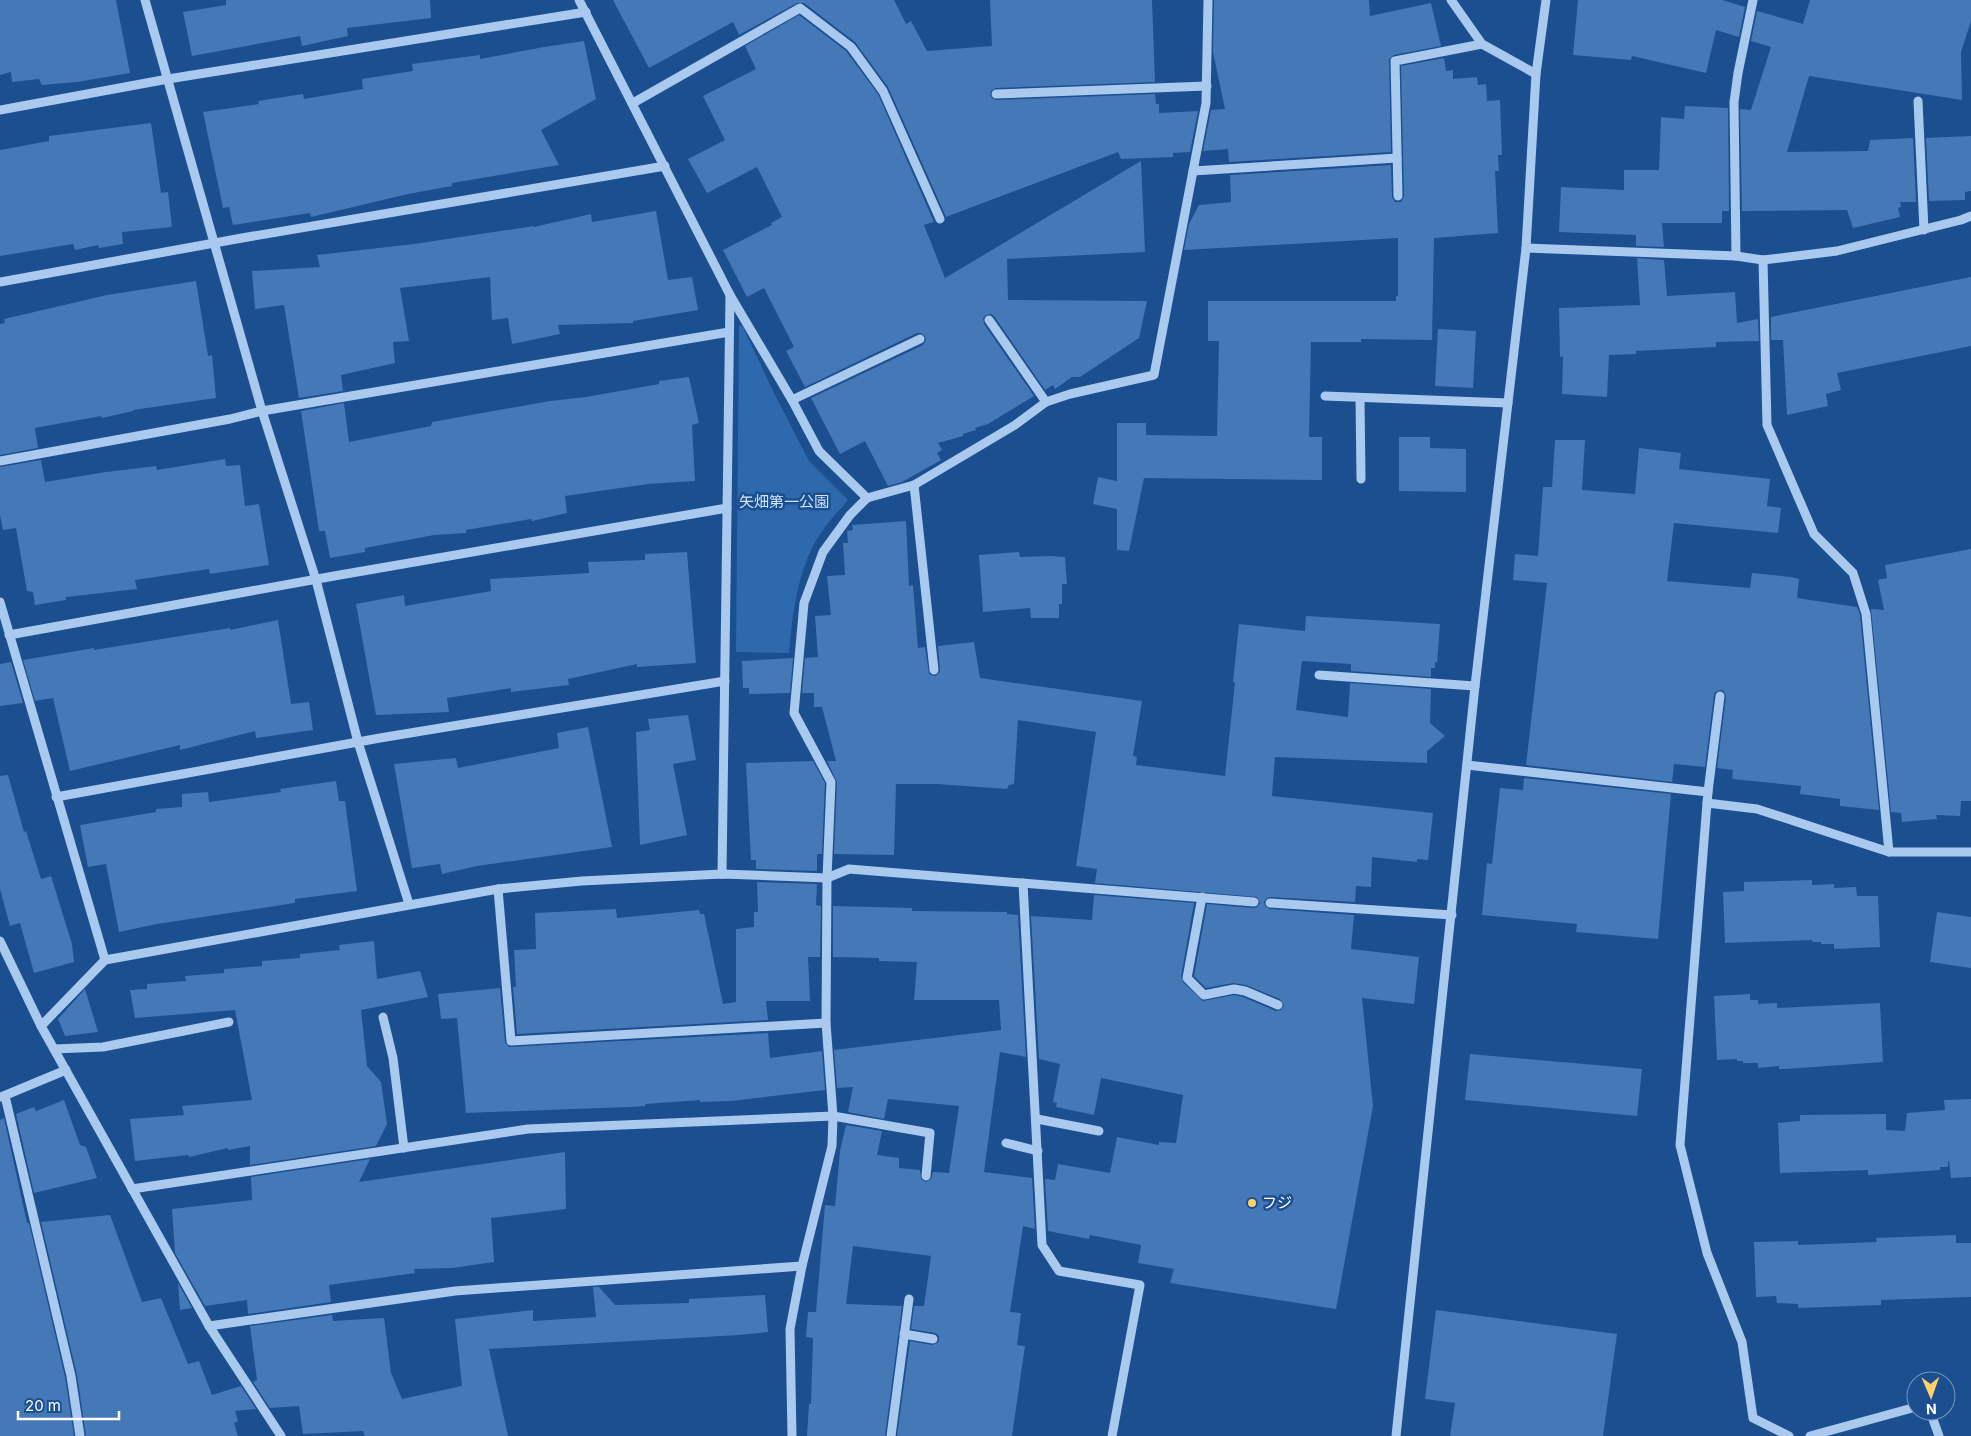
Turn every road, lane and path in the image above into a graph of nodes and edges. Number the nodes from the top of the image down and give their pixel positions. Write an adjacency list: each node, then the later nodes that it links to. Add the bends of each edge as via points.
1 (145, 0): 10 (street)
2 (580, 0): 7 (street)
3 (1208, 0): 11 (street)
4 (1452, 0): 8 (street)
5 (1546, 0): 9 (street)
6 (1753, 0): 25 (street, via 1734,102)
7 (586, 12): 10 (street); 14 (street)
8 (1482, 44): 9 (street); 16 (street, via 1395,60)
9 (1536, 74): 24 (street)
10 (168, 79): 15 (street); 23 (street)
11 (1207, 86): 12 (street); 18 (street)
12 (996, 94)
13 (1918, 101): 22 (street)
14 (633, 104): 17 (street); 21 (street, via 800,8 851,47 882,91)
15 (0, 110)
16 (1397, 158): 18 (street); 19 (street)
17 (665, 166): 23 (street); 28 (street)
18 (1193, 171): 35 (street, via 1154,375)
19 (1398, 196)
20 (1971, 216): 22 (street)
21 (940, 220)
22 (1924, 230): 26 (street, via 1837,251)
23 (214, 244): 27 (street); 37 (street)
24 (1526, 248): 25 (street); 36 (street)
25 (1736, 256): 26 (street)
26 (1763, 260): 56 (street, via 1767,425 1814,534 1853,573 1866,614)
27 (0, 282)
28 (730, 295): 30 (street); 34 (street)
29 (989, 320): 35 (street)
30 (729, 332): 37 (street); 42 (street)
31 (920, 339): 34 (street)
32 (1325, 396): 33 (street)
33 (1360, 398): 36 (street); 39 (street)
34 (792, 400): 41 (street, via 819,451)
35 (1046, 402): 40 (street, via 1015,425)
36 (1508, 404): 49 (street)
37 (262, 411): 38 (street); 43 (street)
38 (0, 461)
39 (1361, 479)
40 (914, 485): 41 (street); 46 (street)
41 (867, 498): 59 (street, via 823,552 804,603 794,713 831,782)
42 (727, 508): 43 (street); 48 (street)
43 (316, 580): 45 (street); 51 (street)
44 (0, 602): 45 (street)
45 (9, 636): 54 (street)
46 (934, 670)
47 (1319, 675): 49 (street)
48 (724, 681): 51 (street); 58 (street)
49 (1476, 686): 52 (street)
50 (1720, 696): 53 (street)
51 (358, 742): 54 (street); 65 (street)
52 (1467, 765): 53 (street); 66 (street)
53 (1708, 792): 55 (street)
54 (56, 797): 68 (street)
55 (1707, 803): 56 (street, via 1757,809); 98 (street, via 1680,1145 1707,1253 1742,1342 1752,1418)
56 (1889, 852): 57 (street)
57 (1971, 852)
58 (722, 874): 59 (street); 61 (street)
59 (827, 878): 60 (street, via 849,869); 72 (street)
60 (1023, 883): 62 (street); 78 (street)
61 (498, 889): 65 (street); 72 (street, via 510,1041)
62 (1202, 897): 63 (street); 69 (street, via 1187,978 1204,995 1234,989)
63 (1254, 902)
64 (1270, 903): 66 (street)
65 (409, 904): 68 (street)
66 (1452, 915): 97 (street)
67 (0, 941): 73 (street)
68 (105, 960): 73 (street)
69 (1278, 1005)
70 (383, 1017): 81 (street, via 394,1058)
71 (229, 1022): 74 (street, via 103,1047)
72 (826, 1023): 77 (street)
73 (41, 1026): 74 (street)
74 (54, 1050): 75 (street)
75 (66, 1070): 76 (street); 84 (street)
76 (2, 1097): 92 (street, via 71,1376)
77 (833, 1116): 81 (street, via 528,1129); 83 (street, via 930,1133); 85 (street, via 832,1146)
78 (1036, 1119): 79 (street); 82 (street)
79 (1099, 1131)
80 (1006, 1144): 82 (street)
81 (404, 1148): 84 (street)
82 (1038, 1151): 96 (street, via 1042,1245 1059,1271 1140,1285)
83 (926, 1176)
84 (132, 1189): 87 (street)
85 (802, 1266): 87 (street, via 455,1291); 94 (street, via 790,1329)
86 (909, 1300): 88 (street)
87 (210, 1326): 93 (street)
88 (904, 1334): 89 (street); 95 (street)
89 (934, 1339)
90 (1906, 1410): 99 (street)
91 (1934, 1421): 100 (street)
92 (80, 1436)
93 (280, 1436)
94 (792, 1436)
95 (891, 1436)
96 (1112, 1436)
97 (1396, 1436)
98 (1789, 1436)
99 (1810, 1436)
100 (1939, 1436)

